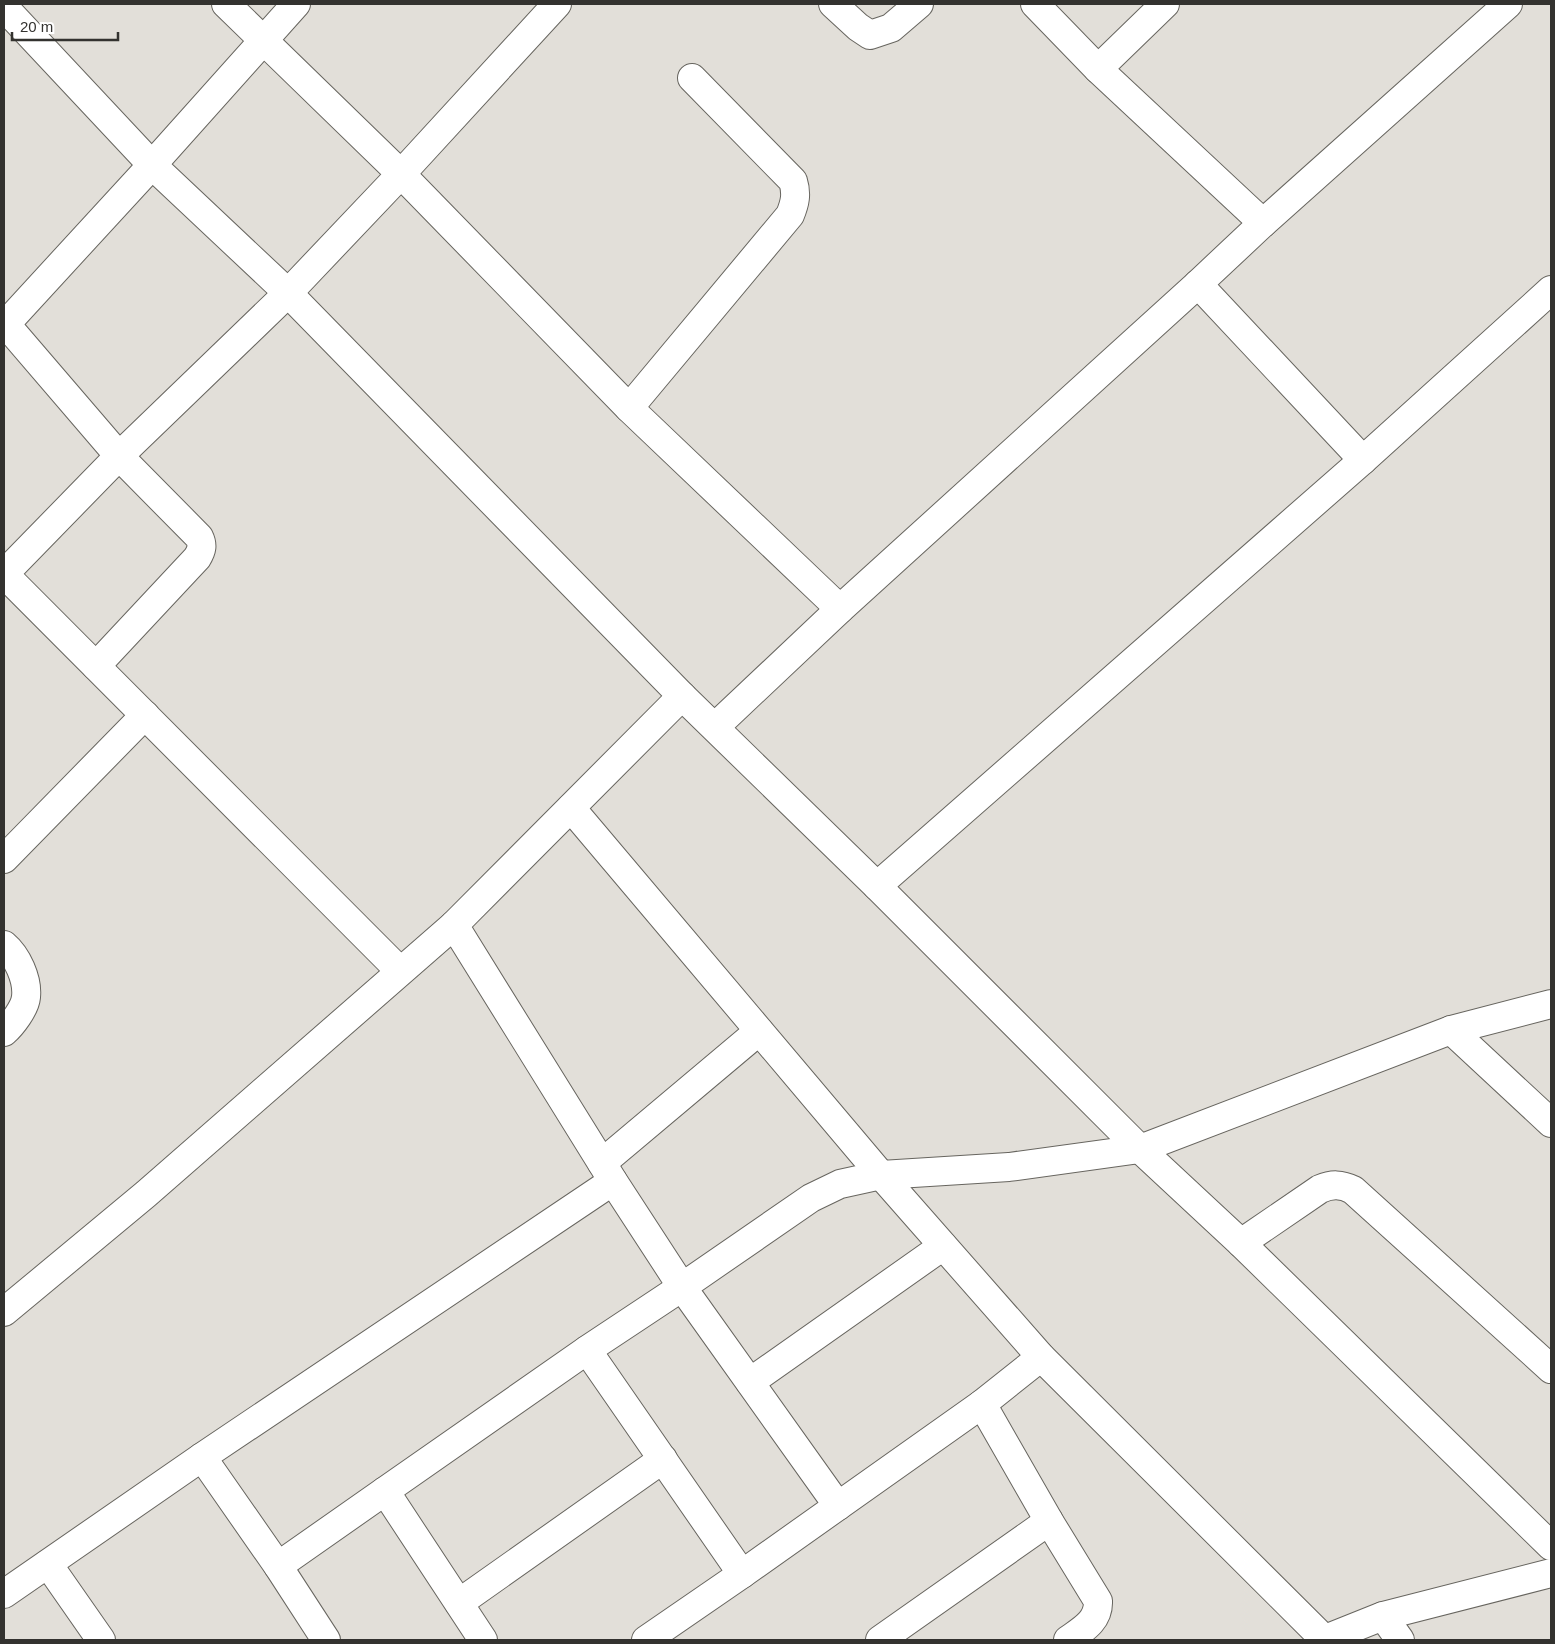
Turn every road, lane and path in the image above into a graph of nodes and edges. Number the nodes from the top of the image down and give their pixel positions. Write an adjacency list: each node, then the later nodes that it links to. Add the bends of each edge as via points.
1 (226, 4): 10 (street)
2 (296, 4): 10 (street)
3 (557, 4): 14 (street)
4 (833, 4): 5 (street, via 870,35 891,28)
5 (919, 4)
6 (1035, 4): 11 (street)
7 (1165, 4): 11 (street)
8 (1508, 4): 15 (street)
9 (4, 8): 13 (street)
10 (264, 41): 13 (street); 14 (street)
11 (1098, 69): 15 (street)
12 (692, 78): 20 (street, via 793,181 795,204 790,215)
13 (152, 165): 18 (street); 19 (street)
14 (401, 174): 18 (street); 20 (street)
15 (1262, 224): 16 (street)
16 (1198, 284): 22 (street); 24 (street)
17 (1551, 290): 22 (street)
18 (288, 293): 21 (street); 26 (street)
19 (5, 324): 21 (street)
20 (628, 408): 24 (street)
21 (119, 456): 23 (street); 25 (street, via 199,537 202,546 197,558)
22 (1362, 460): 31 (street)
23 (4, 574): 25 (street)
24 (840, 609): 28 (street)
25 (96, 666): 27 (street)
26 (682, 696): 28 (street); 29 (street)
27 (145, 715): 30 (street); 34 (street)
28 (714, 728): 31 (street)
29 (571, 808): 32 (street); 37 (street)
30 (4, 859)
31 (877, 886): 40 (street)
32 (454, 925): 34 (street); 41 (street)
33 (4, 945): 38 (street, via 23,972 26,998 14,1023)
34 (400, 971): 46 (street, via 146,1194)
35 (1551, 1004): 36 (street)
36 (1451, 1030): 39 (street); 40 (street)
37 (759, 1031): 41 (street); 42 (street)
38 (4, 1032)
39 (1551, 1123)
40 (1140, 1149): 42 (street, via 1009,1166); 43 (street)
41 (608, 1172): 45 (street); 52 (street)
42 (881, 1175): 44 (street); 45 (street, via 840,1184 811,1198)
43 (1241, 1243): 49 (street, via 1320,1189 1342,1185 1353,1190); 57 (street)
44 (943, 1246): 48 (street); 50 (street)
45 (682, 1287): 47 (street); 50 (street)
46 (4, 1312)
47 (586, 1350): 53 (street); 54 (street)
48 (1041, 1357): 51 (street); 71 (street)
49 (1551, 1369)
50 (750, 1382): 55 (street)
51 (982, 1404): 55 (street); 56 (street)
52 (202, 1457): 58 (street); 59 (street)
53 (663, 1459): 61 (street); 63 (street)
54 (385, 1491): 59 (street); 63 (street)
55 (838, 1506): 61 (street)
56 (1049, 1521): 69 (street); 70 (street, via 1098,1601 1096,1615)
57 (1551, 1546)
58 (48, 1564): 62 (street); 65 (street)
59 (278, 1566): 66 (street)
60 (1551, 1573): 64 (street)
61 (742, 1574): 68 (street)
62 (4, 1594)
63 (459, 1603): 67 (street)
64 (1383, 1616): 71 (street); 72 (street)
65 (101, 1640)
66 (326, 1640)
67 (483, 1640)
68 (646, 1640)
69 (880, 1640)
70 (1068, 1640)
71 (1324, 1640)
72 (1400, 1640)

